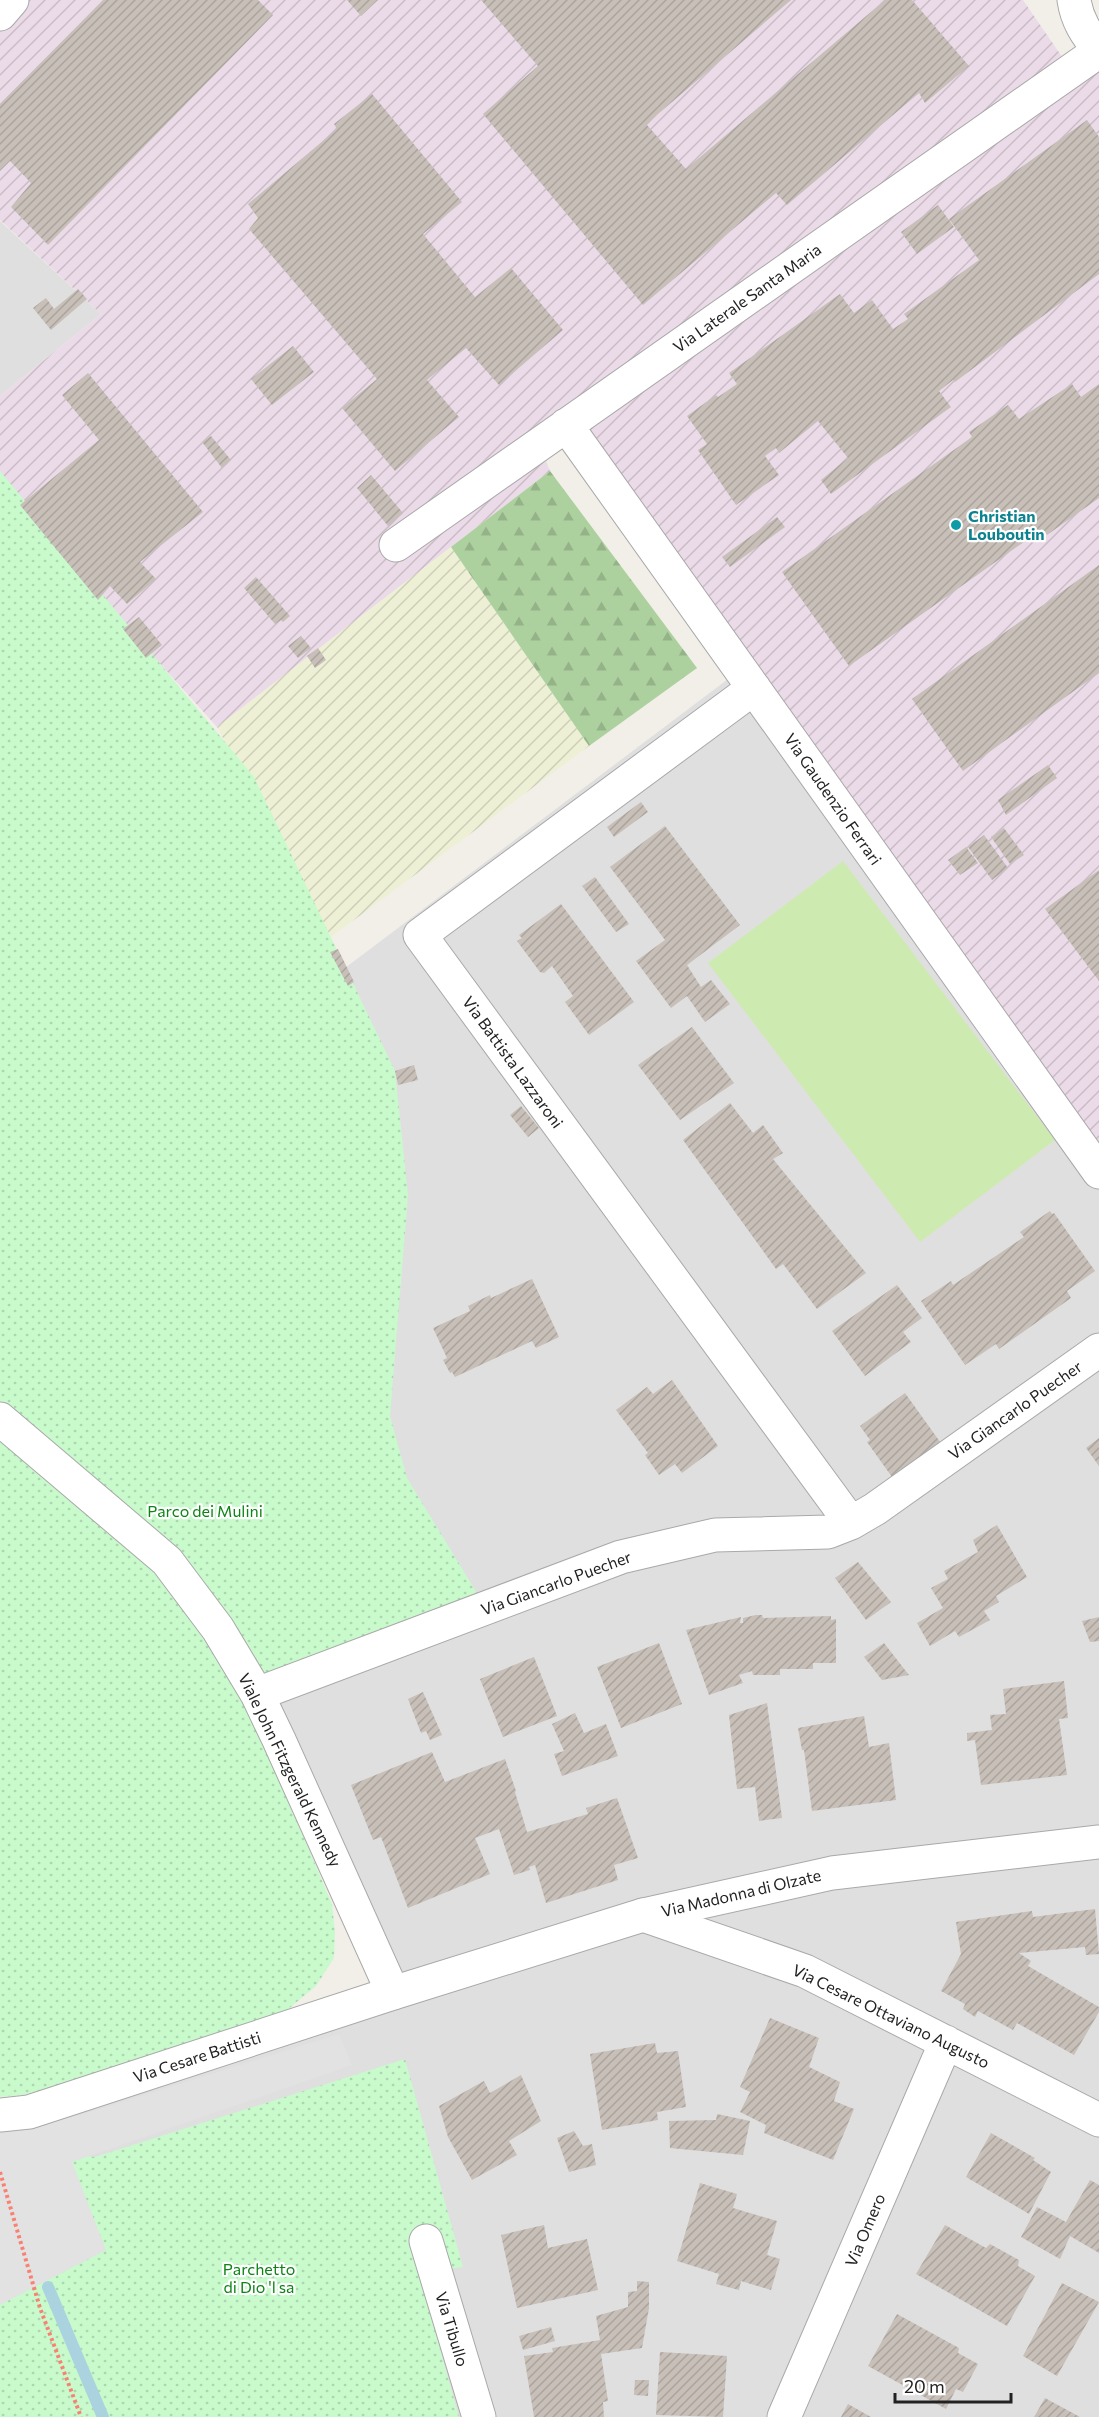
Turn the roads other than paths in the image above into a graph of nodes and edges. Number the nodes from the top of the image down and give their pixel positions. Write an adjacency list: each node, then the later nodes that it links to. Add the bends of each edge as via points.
1 (12, 0): 3 (street)
2 (1074, 0): 4 (street, via 1076,13)
3 (0, 14)
4 (1099, 50): 5 (street, Via Laterale Santa Maria)
5 (566, 425): 6 (street, Via Laterale Santa Maria); 7 (street, Via Gaudenzio Ferrari)
6 (396, 545)
7 (754, 688): 8 (street, Via Gaudenzio Ferrari); 11 (street, Via Battista Lazzaroni, via 420,935)
8 (1099, 1172)
9 (1099, 1350): 11 (street, Via Giancarlo Puecher)
10 (0, 1419): 12 (street, Viale John Fitzgerald Kennedy, via 167,1561 218,1629)
11 (851, 1523): 12 (street, Via Giancarlo Puecher, via 828,1532 715,1535 621,1557)
12 (257, 1694): 15 (street, Viale John Fitzgerald Kennedy)
13 (1099, 1842): 14 (street, Via Madonna di Olzate, via 832,1873)
14 (643, 1915): 15 (street, Via Madonna di Olzate); 16 (street, Via Cesare Ottaviano Augusto, via 806,1971)
15 (393, 1993): 17 (street, Via Cesare Battisti, via 30,2112)
16 (946, 2042): 18 (street, Via Cesare Ottaviano Augusto); 21 (street, Via Omero)
17 (0, 2115)
18 (1099, 2120)
19 (426, 2241): 20 (street, Via Tibullo)
20 (479, 2417)
21 (784, 2417)

